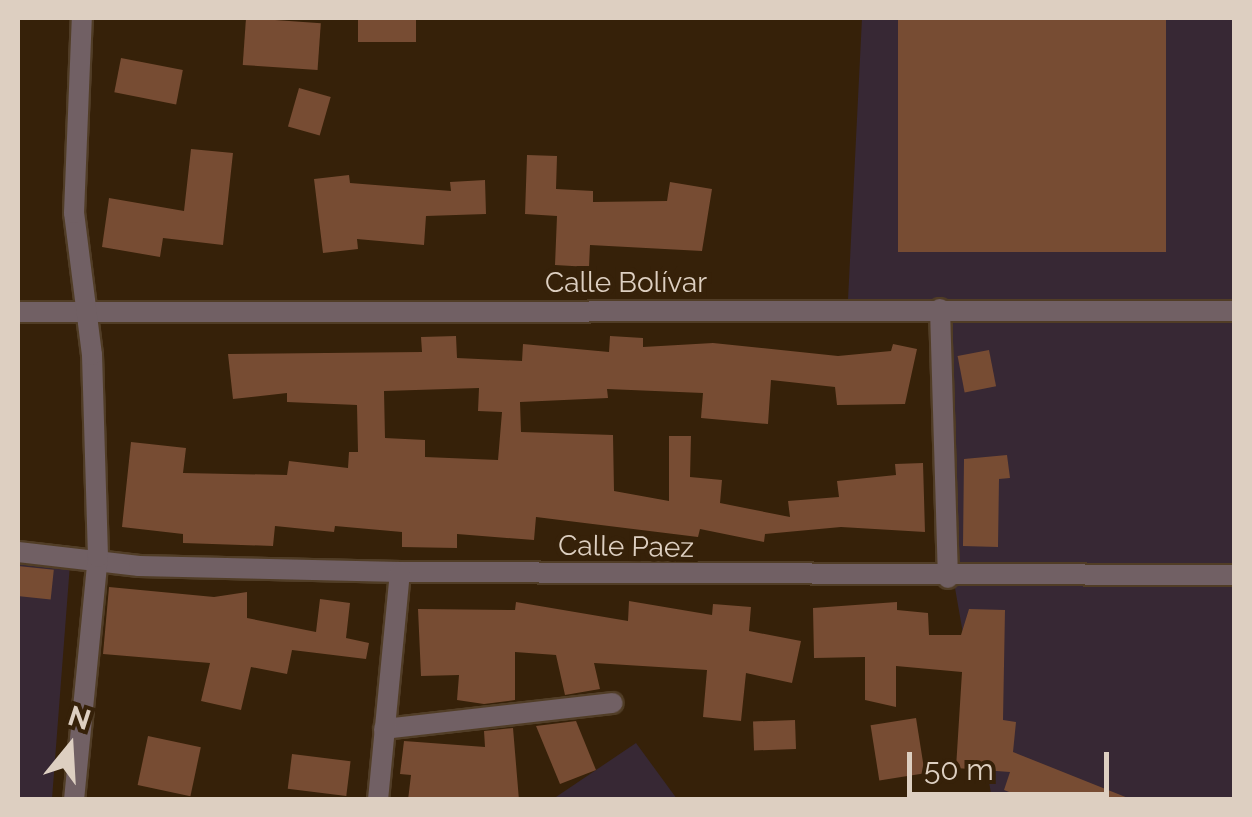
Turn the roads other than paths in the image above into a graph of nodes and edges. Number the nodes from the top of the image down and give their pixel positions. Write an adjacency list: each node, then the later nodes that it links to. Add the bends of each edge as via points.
1 (82, 18): 5 (street, via 74,213)
2 (940, 309): 3 (street, Calle Bolívar); 5 (street, Calle Bolívar); 10 (street)
3 (1234, 311)
4 (18, 312): 5 (street, Calle Bolívar)
5 (86, 312): 7 (street)
6 (18, 552): 7 (street, Calle Paez)
7 (98, 558): 8 (street, Calle Paez, via 139,566); 13 (street)
8 (400, 572): 10 (street, Calle Paez); 12 (street)
9 (1234, 575): 10 (street, Calle Paez)
10 (948, 578)
11 (613, 704): 12 (street)
12 (384, 728): 14 (street)
13 (74, 800)
14 (378, 800)

